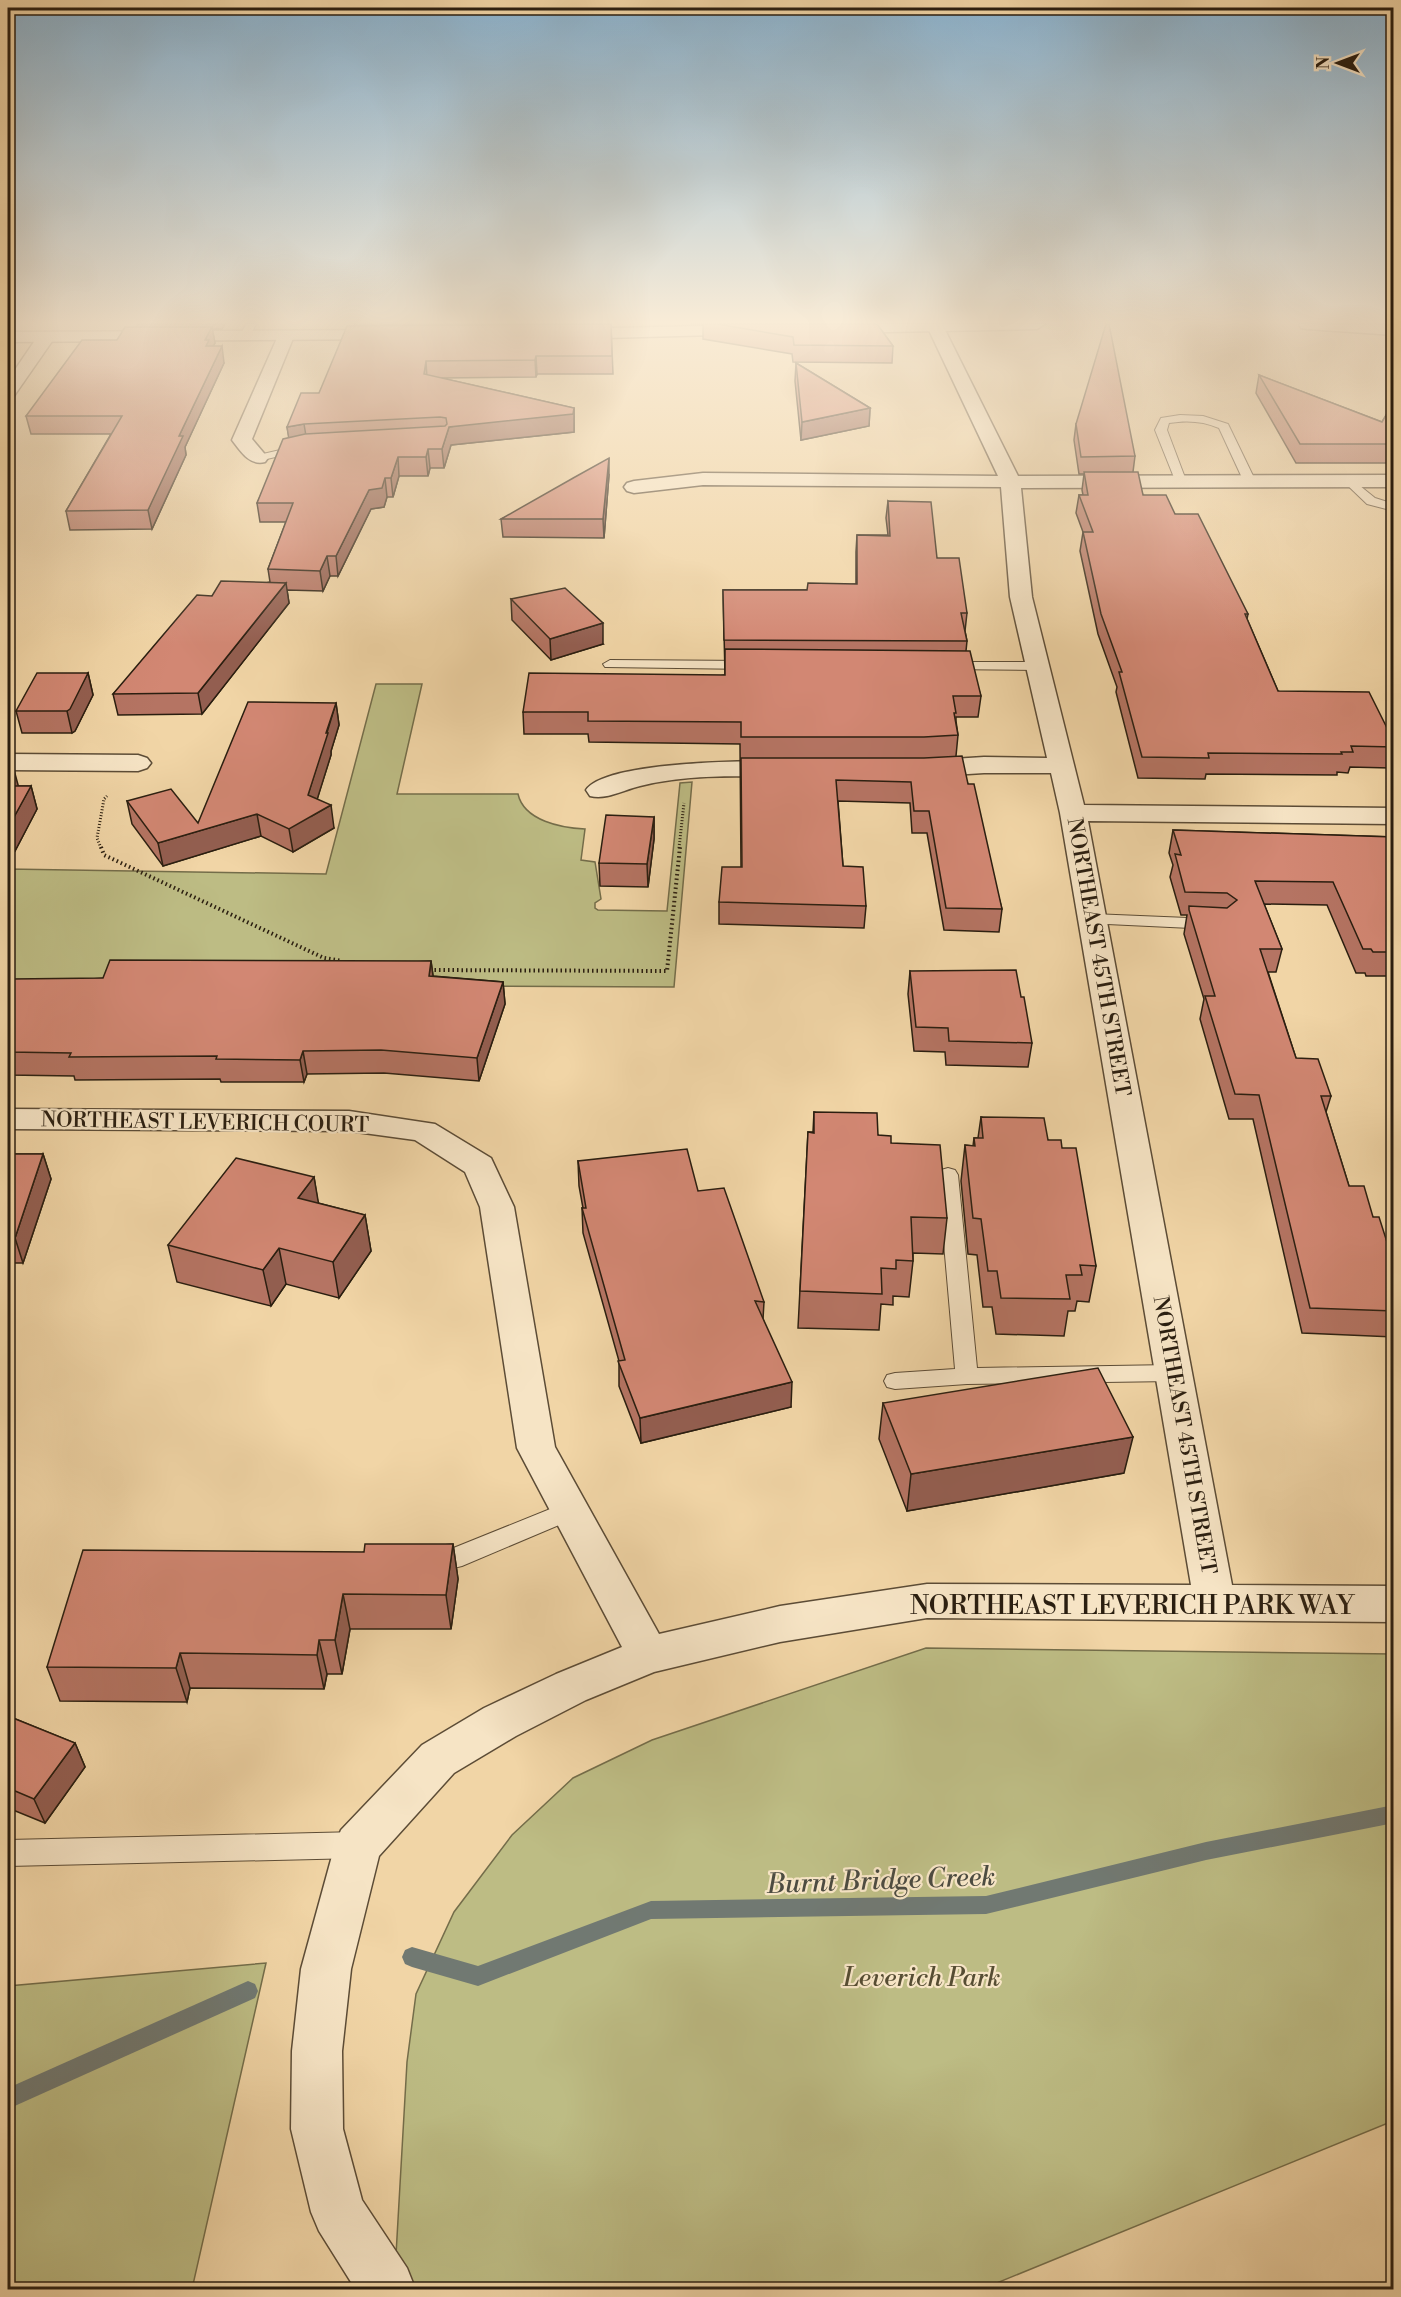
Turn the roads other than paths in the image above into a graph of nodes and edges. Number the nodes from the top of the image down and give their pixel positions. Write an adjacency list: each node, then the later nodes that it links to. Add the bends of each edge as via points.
1 (246, 431): 6 (street, via 242,440)
2 (986, 431): 7 (street, NORTHEAST 45TH STREET)
3 (1161, 431): 11 (lane)
4 (1226, 431): 9 (lane)
5 (318, 447): 6 (lane)
6 (258, 458)
7 (1010, 480): 11 (street); 12 (street, via 703,479); 17 (street, NORTHEAST 45TH STREET, via 1021,597)
8 (1394, 481): 10 (street)
9 (1250, 482): 10 (street); 11 (street)
10 (1349, 482): 13 (lane, via 1371,501)
11 (1181, 483)
12 (634, 487)
13 (1394, 508)
14 (610, 664): 15 (lane)
15 (765, 665)
16 (931, 666): 17 (lane)
17 (1038, 666): 20 (street, NORTHEAST 45TH STREET)
18 (8, 762): 19 (street)
19 (138, 763)
20 (1063, 766): 22 (street); 24 (street, NORTHEAST 45TH STREET)
21 (805, 769): 23 (street, via 688,769 639,776)
22 (899, 769)
23 (599, 790)
24 (1073, 813): 25 (street); 26 (street, NORTHEAST 45TH STREET)
25 (1394, 816)
26 (1092, 919): 27 (lane); 30 (street, NORTHEAST 45TH STREET)
27 (1222, 924)
28 (8, 1119): 33 (street, NORTHEAST LEVERICH COURT, via 349,1120 423,1131 479,1166 497,1207 536,1448)
29 (948, 1175): 31 (lane)
30 (1173, 1373): 31 (lane); 35 (street, NORTHEAST 45TH STREET)
31 (967, 1376): 32 (lane)
32 (895, 1381)
33 (570, 1510): 34 (lane, via 453,1559); 37 (street, NORTHEAST LEVERICH COURT)
34 (405, 1558)
35 (1215, 1604): 36 (street, NORTHEAST LEVERICH PARK WAY); 37 (street, NORTHEAST LEVERICH PARK WAY, via 927,1601 780,1624)
36 (1394, 1604)
37 (648, 1655): 38 (street, NORTHEAST LEVERICH PARK WAY, via 500,1722 438,1759)
38 (358, 1845): 39 (lane); 40 (street, NORTHEAST LEVERICH PARK WAY, via 326,1970 317,2050 317,2129 338,2212)
39 (8, 1853)
40 (387, 2288)

